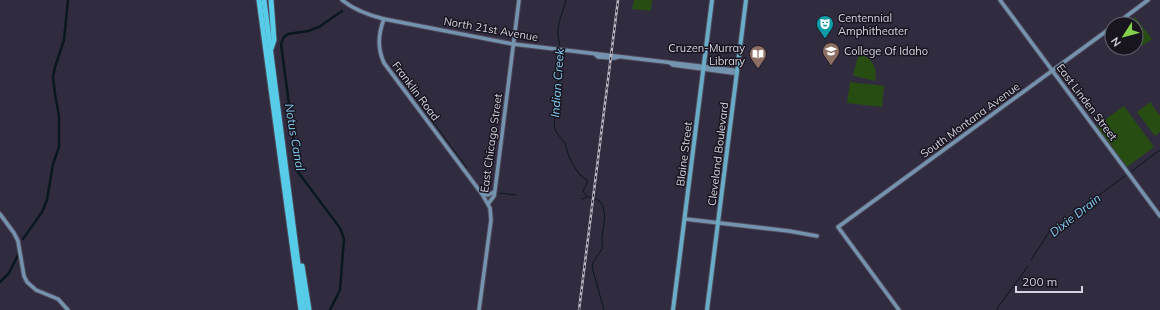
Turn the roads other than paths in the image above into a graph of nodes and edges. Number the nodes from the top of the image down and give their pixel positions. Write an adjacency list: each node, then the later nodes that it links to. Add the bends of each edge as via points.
1 (271, 0): 13 (highway, via 274,40)
2 (342, 0): 10 (street, via 357,10)
3 (519, 0): 12 (street, East Chicago Street)
4 (712, 0): 14 (main road, Blaine Street)
5 (746, 0): 16 (main road, Cleveland Boulevard)
6 (1000, 0): 15 (street, East Linden Street)
7 (1148, 0): 9 (street)
8 (260, 1): 13 (highway); 26 (highway)
9 (1127, 16)
10 (384, 19): 12 (street, North 21st Avenue); 19 (street, Franklin Road, via 379,38 384,63)
11 (1104, 33): 15 (street, South Montana Avenue)
12 (513, 44): 14 (street, North 21st Avenue, via 595,54 598,57 618,57); 18 (street, East Chicago Street)
13 (270, 52): 17 (highway)
14 (704, 68): 16 (street, North 21st Avenue); 23 (main road, Blaine Street)
15 (1052, 70): 22 (street, East Linden Street); 35 (street, South Montana Avenue, via 838,227)
16 (737, 72): 24 (main road, Cleveland Boulevard)
17 (288, 182): 30 (highway); 31 (highway)
18 (495, 190): 19 (street, via 490,194); 20 (street, East Chicago Street)
19 (482, 194): 20 (street, Franklin Road)
20 (488, 204): 32 (street, East Chicago Street, via 491,220)
21 (0, 214): 27 (street, via 18,241 27,282 36,290 58,298)
22 (1160, 216)
23 (685, 219): 24 (street); 33 (main road, Blaine Street)
24 (718, 223): 25 (street); 34 (main road, Cleveland Boulevard)
25 (816, 236)
26 (296, 280): 28 (highway); 29 (highway)
27 (68, 310)
28 (297, 310)
29 (301, 310)
30 (304, 310)
31 (309, 310)
32 (479, 310)
33 (673, 310)
34 (707, 310)
35 (899, 310)

